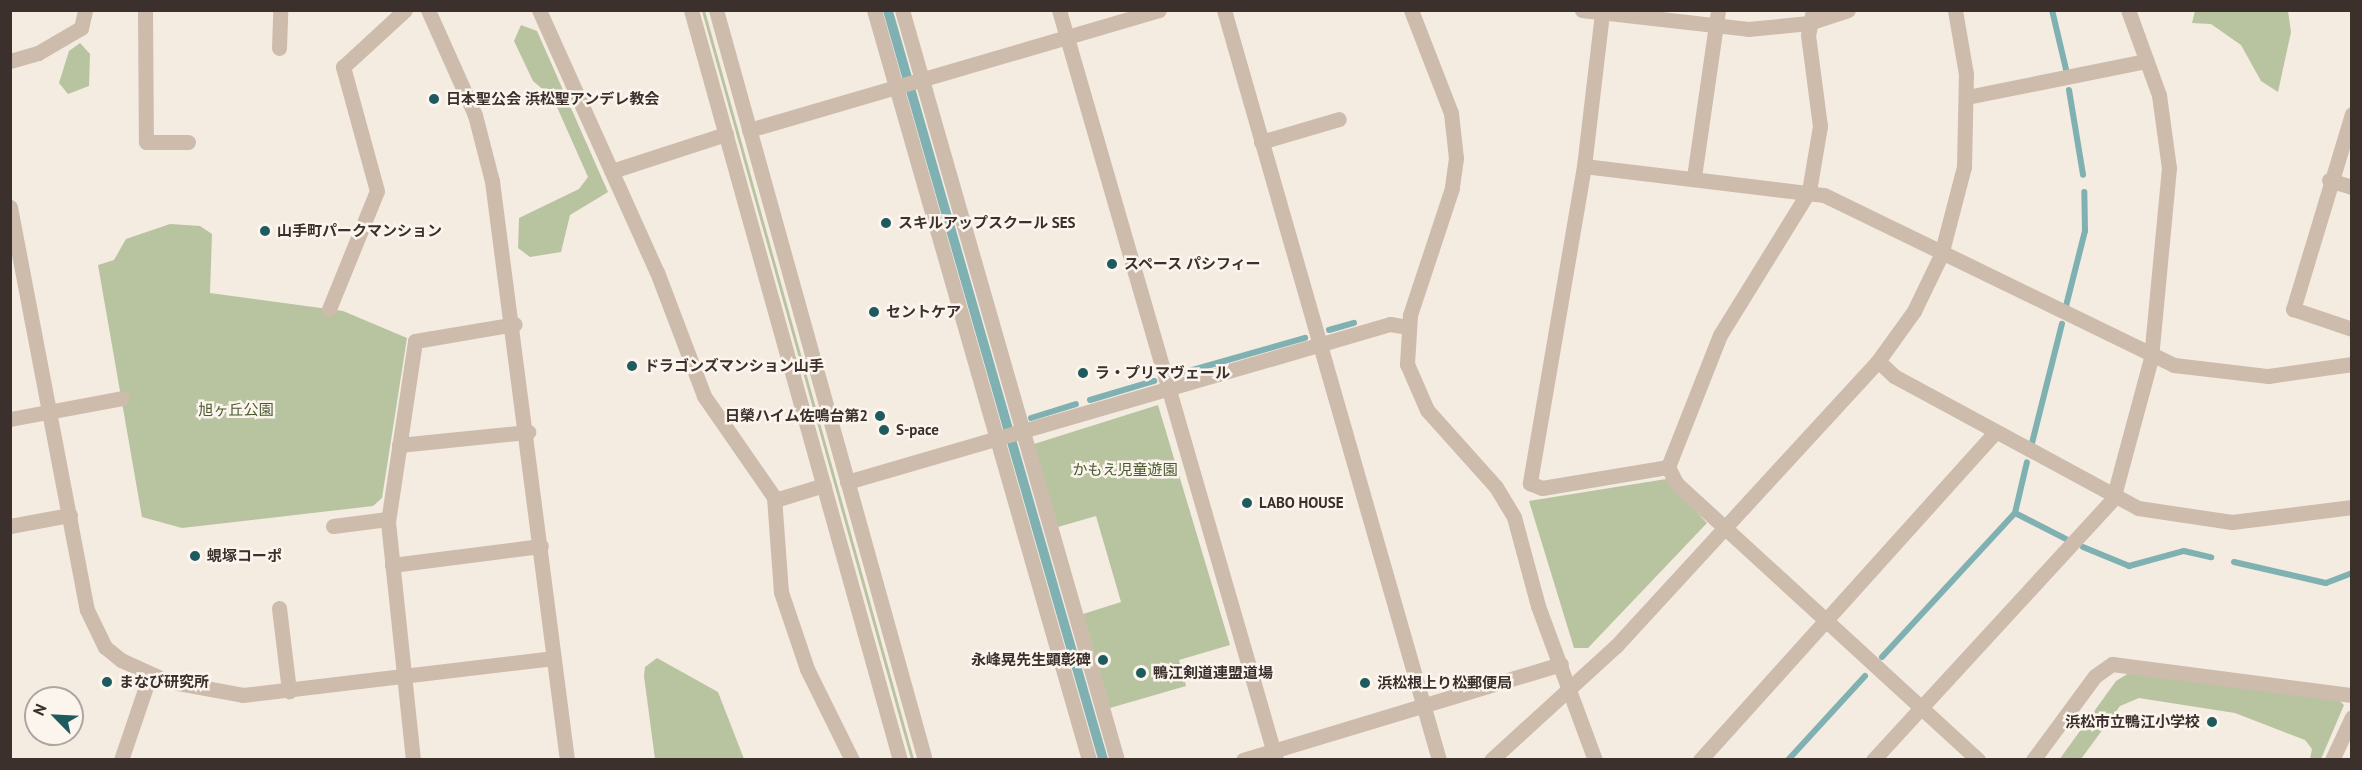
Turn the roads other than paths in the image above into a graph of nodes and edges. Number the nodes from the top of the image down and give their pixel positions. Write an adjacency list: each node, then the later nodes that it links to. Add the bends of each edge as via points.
1 (85, 10): 26 (street, via 81,28 39,53)
2 (145, 10): 33 (street, via 146,142)
3 (280, 10): 24 (street)
4 (405, 10): 43 (street, via 350,55 344,67 378,183)
5 (428, 10): 44 (street, via 482,136)
6 (539, 10): 36 (street)
7 (692, 10): 32 (street)
8 (716, 10): 31 (street)
9 (874, 10): 27 (street)
10 (902, 10): 27 (street)
11 (1059, 10): 23 (street)
12 (1159, 10): 23 (street)
13 (1224, 10): 34 (street)
14 (1411, 10): 45 (street, via 1450,113 1456,158 1452,188)
15 (1582, 10): 20 (street)
16 (1718, 10): 22 (street)
17 (1848, 10): 21 (street)
18 (1955, 10): 28 (street)
19 (2128, 10): 25 (street)
20 (1602, 13): 22 (street); 35 (street)
21 (1812, 16): 22 (street); 40 (street, via 1820,126)
22 (1718, 28): 37 (street)
23 (1069, 37): 27 (street); 51 (street)
24 (279, 48)
25 (2146, 61): 28 (street); 48 (street, via 2164,119 2169,168)
26 (10, 62)
27 (909, 84): 31 (street); 57 (street); 57 (street)
28 (1967, 97): 42 (street, via 1964,167)
29 (2352, 114): 38 (street)
30 (1339, 119): 34 (street)
31 (749, 130): 60 (street)
32 (726, 134): 36 (street); 61 (street)
33 (188, 142)
34 (1261, 142): 47 (street)
35 (1584, 166): 37 (street); 59 (street, via 1579,169 1530,483 1542,488)
36 (612, 171): 63 (street, via 704,396)
37 (1694, 177): 40 (street)
38 (2329, 180): 39 (street); 46 (street, via 2293,309)
39 (2352, 188)
40 (1809, 191): 42 (street); 59 (street, via 1720,335)
41 (10, 207): 53 (street)
42 (1942, 253): 48 (street); 49 (street, via 1914,311)
43 (329, 309)
44 (515, 324): 55 (street); 58 (street, via 416,341)
45 (1407, 327): 47 (street, via 1390,324); 75 (street, via 1407,364 1418,396 1514,517)
46 (2352, 329)
47 (1319, 344): 51 (street); 81 (street)
48 (2151, 358): 50 (street, via 2244,376 2292,375); 62 (street)
49 (1878, 361): 56 (street, via 1894,376); 69 (street)
50 (2352, 364)
51 (1170, 388): 57 (street); 84 (street)
52 (122, 398): 53 (street)
53 (51, 412): 54 (street); 65 (street)
54 (10, 419)
55 (528, 432): 58 (street); 70 (street)
56 (1995, 432): 62 (street); 73 (street)
57 (1010, 434): 60 (street); 91 (street); 92 (street)
58 (399, 445): 66 (street)
59 (1668, 467): 69 (street, via 1676,483)
60 (847, 482): 90 (street)
61 (824, 485): 63 (street); 89 (street)
62 (2113, 499): 64 (street, via 2175,517 2222,522); 82 (street)
63 (775, 500): 88 (street, via 782,592 807,669)
64 (2352, 507)
65 (69, 515): 67 (street); 76 (street, via 93,630 121,660)
66 (388, 519): 68 (street); 71 (street)
67 (10, 526)
68 (333, 526)
69 (1726, 527): 73 (street); 78 (street)
70 (542, 546): 71 (street); 74 (street)
71 (392, 565): 77 (street)
72 (279, 608): 79 (street)
73 (1827, 620): 82 (street); 97 (street)
74 (554, 658): 77 (street); 87 (street)
75 (1561, 664): 78 (street); 81 (street)
76 (150, 675): 79 (street, via 217,693); 85 (street)
77 (406, 677): 79 (street); 86 (street)
78 (1570, 689): 95 (street); 96 (street)
79 (289, 691)
80 (2352, 694): 100 (street, via 2112,664 2095,676)
81 (1423, 707): 84 (street); 94 (street)
82 (1922, 707): 98 (street); 99 (street)
83 (2352, 717): 101 (street)
84 (1275, 755): 93 (street)
85 (121, 759)
86 (413, 759)
87 (567, 759)
88 (852, 759)
89 (900, 759)
90 (925, 759)
91 (1089, 759)
92 (1117, 759)
93 (1243, 759)
94 (1438, 759)
95 (1491, 759)
96 (1595, 759)
97 (1700, 759)
98 (1874, 759)
99 (1978, 759)
100 (2033, 759)
101 (2332, 759)

